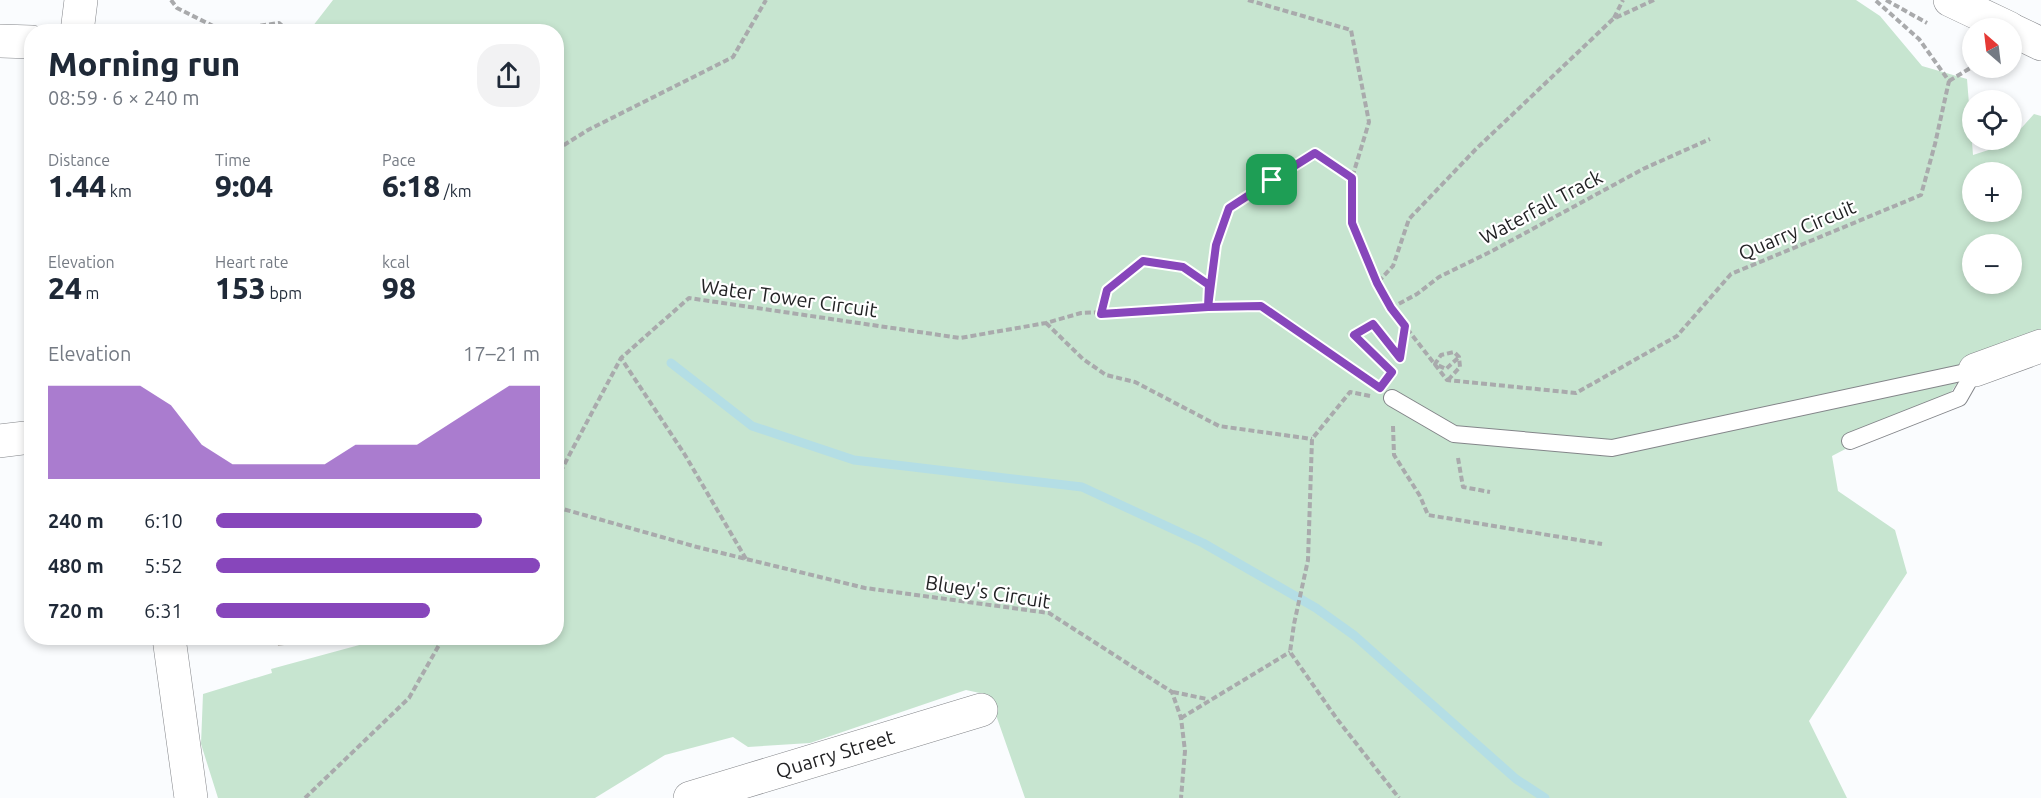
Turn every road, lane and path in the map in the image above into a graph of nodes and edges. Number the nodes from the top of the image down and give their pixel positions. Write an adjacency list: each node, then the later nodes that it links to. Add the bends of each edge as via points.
1 (81, 0): 11 (street)
2 (171, 0): 12 (path, via 177,8)
3 (766, 0): 20 (path, via 733,57)
4 (1248, 0): 21 (path, via 1351,30 1369,122)
5 (1623, 0): 10 (path)
6 (1654, 0): 10 (path)
7 (1875, 0): 18 (path, via 1919,39)
8 (1950, 0): 9 (street)
9 (1987, 18)
10 (1613, 19): 22 (path, via 1408,219 1393,266)
11 (78, 24)
12 (209, 24)
13 (2022, 35): 16 (street)
14 (0, 41): 15 (street)
15 (24, 42)
16 (2041, 44)
17 (1962, 73): 18 (path)
18 (1949, 81): 34 (path, Quarry Circuit, via 1921,195 1731,274 1677,336 1576,393)
19 (1710, 139): 25 (path, Waterfall Track, via 1439,277)
20 (564, 145)
21 (1352, 178): 22 (path, via 1352,223); 23 (path, via 1315,153 1229,208 1216,245)
22 (1377, 283): 25 (path)
23 (1209, 285): 24 (path); 26 (path, via 1183,267 1143,261 1107,290)
24 (1208, 307): 26 (path, Water Tower Circuit); 35 (path, Water Tower Circuit, via 1261,306)
25 (1391, 308): 28 (path)
26 (1101, 314): 27 (path, Water Tower Circuit, via 1081,313)
27 (1046, 323): 31 (path, Water Tower Circuit, via 960,338 688,298); 39 (path, via 1106,375 1135,382 1219,426)
28 (1405, 326): 33 (path, via 1400,358 1373,324 1354,335 1392,372); 34 (path)
29 (2041, 346): 32 (street)
30 (1459, 357): 30 (path, via 1454,352 1441,355 1435,364 1446,369); 34 (path, via 1460,367)
31 (621, 358): 42 (path); 46 (path, via 685,455)
32 (1975, 370): 37 (lane, via 1612,448); 41 (lane, via 1959,398)
33 (1386, 380)
34 (1448, 380)
35 (1386, 393): 37 (lane); 45 (path, via 1394,455 1428,515)
36 (1362, 395): 39 (path, via 1350,392)
37 (1455, 434): 43 (path, via 1463,487)
38 (24, 438): 40 (street)
39 (1312, 439): 49 (path, via 1308,560)
40 (0, 441)
41 (1850, 441)
42 (564, 465)
43 (1490, 492)
44 (564, 509): 46 (path)
45 (1602, 544)
46 (746, 559): 50 (path, Bluey's Circuit, via 865,588 1049,614)
47 (170, 645): 54 (street)
48 (439, 645): 55 (path, via 409,698)
49 (1290, 652): 51 (path); 58 (path)
50 (1172, 692): 51 (path, Bluey's Circuit); 53 (path)
51 (1208, 700): 53 (path)
52 (981, 710): 56 (street, Quarry Street)
53 (1181, 718): 57 (path, via 1185,752)
54 (191, 798)
55 (305, 798)
56 (690, 798)
57 (1181, 798)
58 (1399, 798)

